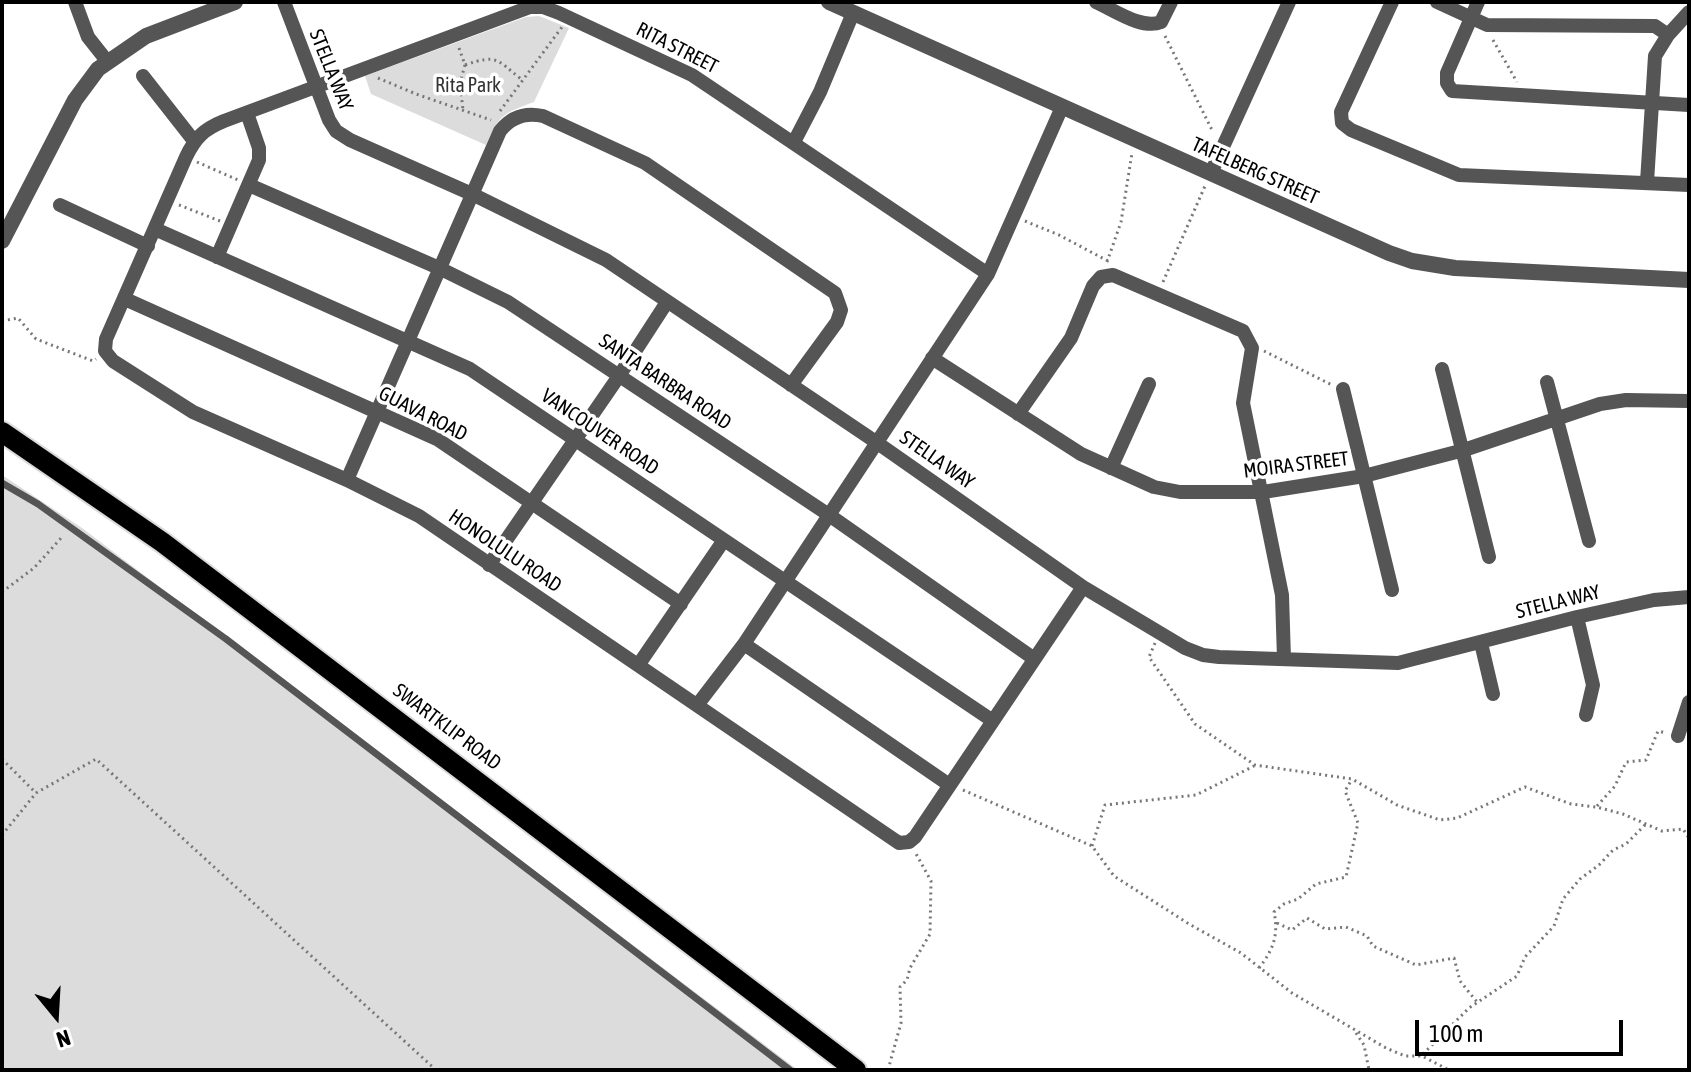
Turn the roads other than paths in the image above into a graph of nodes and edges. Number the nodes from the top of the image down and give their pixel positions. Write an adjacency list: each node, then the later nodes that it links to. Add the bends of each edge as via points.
1 (75, 2): 15 (street, via 88,37)
2 (235, 2): 15 (street, via 146,36)
3 (284, 2): 17 (street, STELLA WAY)
4 (829, 2): 12 (street, TAFELBERG STREET)
5 (1096, 2): 6 (street, via 1155,25)
6 (1171, 2)
7 (1289, 2): 24 (street)
8 (1392, 2): 25 (street, via 1341,112 1342,123 1351,130 1459,175)
9 (1437, 2): 13 (street)
10 (1478, 2): 13 (street)
11 (1689, 12): 14 (street)
12 (853, 13): 20 (street, TAFELBERG STREET); 23 (street)
13 (1471, 18): 14 (street, via 1487,25 1655,26); 18 (street, via 1447,73 1449,87 1457,92)
14 (1668, 35): 18 (street, via 1655,56)
15 (107, 61): 31 (street, via 75,100)
16 (143, 76): 22 (street)
17 (314, 87): 21 (street); 23 (street, RITA STREET, via 522,9 543,7 692,75); 28 (street, STELLA WAY, via 331,125 342,135)
18 (1652, 103): 19 (street); 25 (street)
19 (1689, 105)
20 (1062, 107): 24 (street, TAFELBERG STREET); 35 (street)
21 (247, 113): 22 (street, via 213,125); 26 (street, via 260,155)
22 (194, 141): 30 (street)
23 (794, 142): 35 (street, RITA STREET)
24 (1209, 178): 36 (street, TAFELBERG STREET, via 1412,261 1455,268)
25 (1647, 182): 27 (street)
26 (249, 185): 33 (street); 34 (street, SANTA BARBRA ROAD)
27 (1689, 185)
28 (474, 195): 34 (street); 38 (street, STELLA WAY, via 592,252); 45 (street, via 500,131 527,114 543,116 645,163 835,293 841,310 837,322)
29 (60, 205): 32 (street)
30 (155, 229): 32 (street); 33 (street, VANCOUVER ROAD)
31 (2, 241)
32 (148, 246): 37 (street)
33 (217, 257): 39 (street, VANCOUVER ROAD)
34 (439, 268): 39 (street); 42 (street, SANTA BARBRA ROAD, via 508,302)
35 (988, 274): 40 (street)
36 (1689, 280)
37 (125, 299): 48 (street, GUAVA ROAD); 57 (street, HONOLULU ROAD, via 106,339 113,361 193,412)
38 (667, 302): 42 (street); 45 (street, STELLA WAY)
39 (406, 342): 48 (street); 52 (street, VANCOUVER ROAD, via 470,369)
40 (932, 358): 49 (street, MOIRA STREET); 53 (street)
41 (1442, 369): 54 (street)
42 (619, 376): 52 (street); 61 (street, SANTA BARBRA ROAD)
43 (1547, 382): 50 (street)
44 (1149, 384): 55 (street)
45 (791, 385): 53 (street, STELLA WAY)
46 (1343, 389): 56 (street)
47 (1689, 401): 50 (street, MOIRA STREET, via 1618,401)
48 (375, 411): 57 (street); 60 (street, GUAVA ROAD, via 437,439)
49 (1018, 414): 55 (street, MOIRA STREET); 59 (street, via 1071,338 1093,286 1101,277 1113,275 1243,331 1252,348 1243,403)
50 (1558, 418): 54 (street, MOIRA STREET); 63 (street)
51 (2, 432): 85 (main road, SWARTKLIP ROAD, via 162,542)
52 (575, 440): 60 (street); 62 (street, VANCOUVER ROAD)
53 (876, 442): 61 (street); 67 (street, STELLA WAY)
54 (1464, 450): 56 (street, MOIRA STREET); 64 (street)
55 (1111, 468): 59 (street, MOIRA STREET, via 1170,491)
56 (1364, 476): 59 (street, MOIRA STREET); 68 (street)
57 (347, 480): 65 (street, HONOLULU ROAD, via 419,516)
58 (2, 483): 84 (lane, via 226,639)
59 (1263, 492): 75 (street, via 1282,595)
60 (531, 503): 65 (street); 70 (street, GUAVA ROAD)
61 (829, 515): 66 (street); 74 (street, SANTA BARBRA ROAD)
62 (724, 540): 66 (street, VANCOUVER ROAD); 70 (street)
63 (1589, 541)
64 (1489, 557)
65 (489, 565): 76 (street, HONOLULU ROAD)
66 (785, 581): 73 (street); 81 (street, VANCOUVER ROAD)
67 (1083, 587): 74 (street); 75 (street, STELLA WAY, via 1203,655)
68 (1392, 590)
69 (1689, 597): 71 (street, STELLA WAY)
70 (681, 604): 76 (street)
71 (1577, 617): 72 (street, STELLA WAY); 80 (street, via 1593,685)
72 (1481, 643): 75 (street, STELLA WAY, via 1388,664); 77 (street)
73 (744, 644): 79 (street); 83 (street)
74 (1033, 658): 81 (street)
75 (1284, 659)
76 (639, 664): 79 (street, HONOLULU ROAD)
77 (1493, 694)
78 (1689, 702): 82 (street)
79 (698, 704): 83 (street, HONOLULU ROAD, via 899,843 909,842)
80 (1586, 715)
81 (993, 721): 83 (street)
82 (1678, 736)
83 (948, 784)
84 (790, 1070)
85 (856, 1070)

